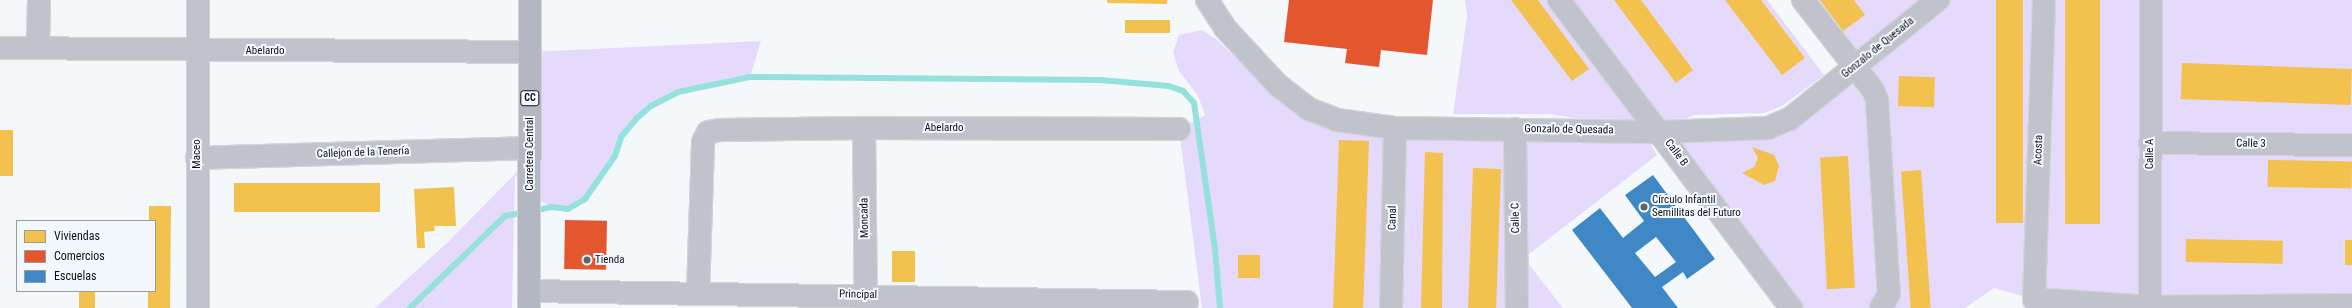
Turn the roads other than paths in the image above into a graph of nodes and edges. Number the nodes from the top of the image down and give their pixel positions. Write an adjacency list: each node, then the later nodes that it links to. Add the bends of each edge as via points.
1 (39, 0): 11 (street)
2 (198, 0): 12 (street, Maceo)
3 (530, 0): 13 (highway, Carretera Central / CC)
4 (1208, 0): 16 (street, Gonzalo de Quesada, via 1225,28 1251,58 1278,85 1309,109 1337,120)
5 (1559, 0): 19 (street, Calle B)
6 (1802, 0): 14 (street)
7 (1938, 0): 14 (street, Gonzalo de Quesada)
8 (2044, 0): 29 (street, Acosta, via 2034,300)
9 (2151, 0): 20 (street, Calle A)
10 (0, 48): 11 (street, Abelardo)
11 (38, 48): 12 (street, Abelardo)
12 (197, 51): 13 (street, Abelardo); 23 (street, Maceo)
13 (530, 52): 22 (highway, Carretera Central / CC)
14 (1854, 67): 19 (street, Gonzalo de Quesada, via 1790,118 1768,128); 34 (street, via 1873,90 1878,112 1889,294)
15 (864, 128): 17 (street, Abelardo); 24 (street, Abelardo, via 708,132 703,142); 26 (street, Moncada)
16 (1395, 128): 18 (street, Gonzalo de Quesada); 31 (street, Canal)
17 (1179, 129)
18 (1515, 129): 19 (street, Gonzalo de Quesada); 32 (street, Calle C)
19 (1661, 132): 33 (street, Calle B)
20 (2150, 143): 21 (street, Calle 3); 29 (street, Calle A)
21 (2352, 145)
22 (530, 148): 23 (street, Callejon de la Tenería); 25 (highway, Carretera Central / CC)
23 (197, 158): 30 (street, Maceo)
24 (698, 294): 25 (street, Principal); 26 (street, Principal)
25 (529, 299)
26 (866, 302): 27 (street, Principal)
27 (1186, 302)
28 (2352, 305): 29 (street)
29 (2150, 307)
30 (198, 308)
31 (1391, 308)
32 (1517, 308)
33 (1791, 308)
34 (1881, 308)

